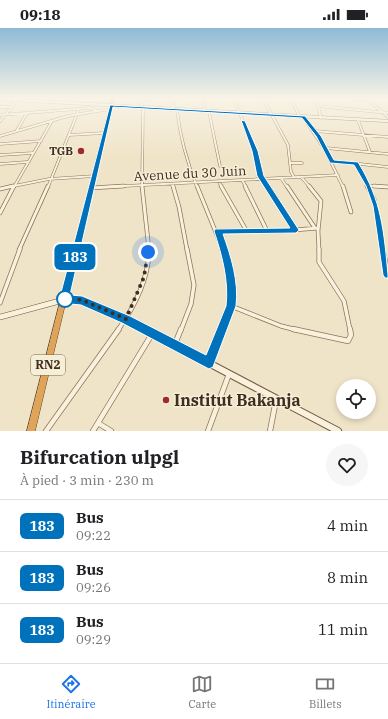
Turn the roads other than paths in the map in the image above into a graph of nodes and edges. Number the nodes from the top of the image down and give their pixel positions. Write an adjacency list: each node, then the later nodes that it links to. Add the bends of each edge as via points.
1 (24, 118): 16 (street)
2 (63, 118): 13 (street)
3 (77, 118): 19 (street)
4 (108, 118): 18 (highway, RN2)
5 (142, 118): 50 (street)
6 (177, 118): 47 (street, via 183,149)
7 (210, 118): 36 (street)
8 (241, 118): 42 (street, via 250,135)
9 (273, 118): 32 (street, via 288,145)
10 (303, 118): 17 (street)
11 (317, 118): 12 (street)
12 (321, 118): 14 (street)
13 (52, 120): 16 (street); 23 (street)
14 (358, 120): 15 (street); 20 (street)
15 (388, 121)
16 (17, 131): 21 (street)
17 (315, 131): 20 (street); 25 (street)
18 (104, 133): 19 (street); 39 (highway, RN2)
19 (69, 135): 44 (street)
20 (363, 135): 22 (street); 26 (street)
21 (0, 136)
22 (388, 137)
23 (41, 141): 24 (street); 27 (street)
24 (0, 144)
25 (326, 148): 26 (street); 30 (street)
26 (370, 152): 28 (street)
27 (33, 153): 29 (street); 31 (street)
28 (388, 154)
29 (0, 155)
30 (332, 161): 35 (street); 38 (street)
31 (27, 162): 34 (street); 49 (street)
32 (290, 163): 33 (street); 40 (street)
33 (302, 163)
34 (0, 164)
35 (356, 164): 37 (street); 51 (street)
36 (220, 166)
37 (388, 167)
38 (338, 175): 41 (street, Avenue du 30 Juin); 55 (street)
39 (95, 176): 44 (street); 53 (highway, RN2)
40 (294, 177): 41 (street, Avenue du 30 Juin); 43 (street, Avenue du 30 Juin)
41 (301, 177): 57 (street, via 321,201)
42 (262, 178): 43 (street, Avenue du 30 Juin); 45 (street, Avenue du 30 Juin); 59 (street)
43 (281, 178): 57 (street)
44 (50, 180): 49 (street); 64 (street, via 10,272)
45 (242, 180): 46 (street, Avenue du 30 Juin); 61 (street)
46 (218, 181): 47 (street, Avenue du 30 Juin); 58 (street)
47 (195, 183): 48 (street, Avenue du 30 Juin); 60 (street)
48 (172, 184): 50 (street, Avenue du 30 Juin); 69 (street, via 194,285 191,304)
49 (15, 186): 54 (street); 56 (street)
50 (142, 186): 53 (street, Avenue du 30 Juin); 67 (street, via 148,261 136,299)
51 (369, 186): 52 (street); 62 (street, via 376,206)
52 (388, 187)
53 (91, 188): 63 (highway, RN2)
54 (0, 189)
55 (351, 212)
56 (0, 213)
57 (317, 228): 59 (street); 65 (street, via 319,262 344,301 351,335 348,341 281,326)
58 (246, 230): 60 (street); 61 (street)
59 (296, 230): 61 (street)
60 (218, 231): 65 (street, via 226,256)
61 (267, 231)
62 (388, 274)
63 (64, 300): 66 (street); 67 (street, via 82,300); 74 (highway, RN2)
64 (0, 303)
65 (231, 306): 70 (street)
66 (0, 316)
67 (126, 319): 68 (street); 75 (street)
68 (152, 334): 69 (street); 73 (street)
69 (174, 345): 70 (street)
70 (209, 363): 71 (street)
71 (229, 374): 72 (street); 78 (street)
72 (277, 399): 79 (street); 80 (street)
73 (98, 423): 76 (street); 77 (street)
74 (31, 431)
75 (46, 431)
76 (93, 431)
77 (111, 431)
78 (208, 431)
79 (270, 431)
80 (338, 431)

